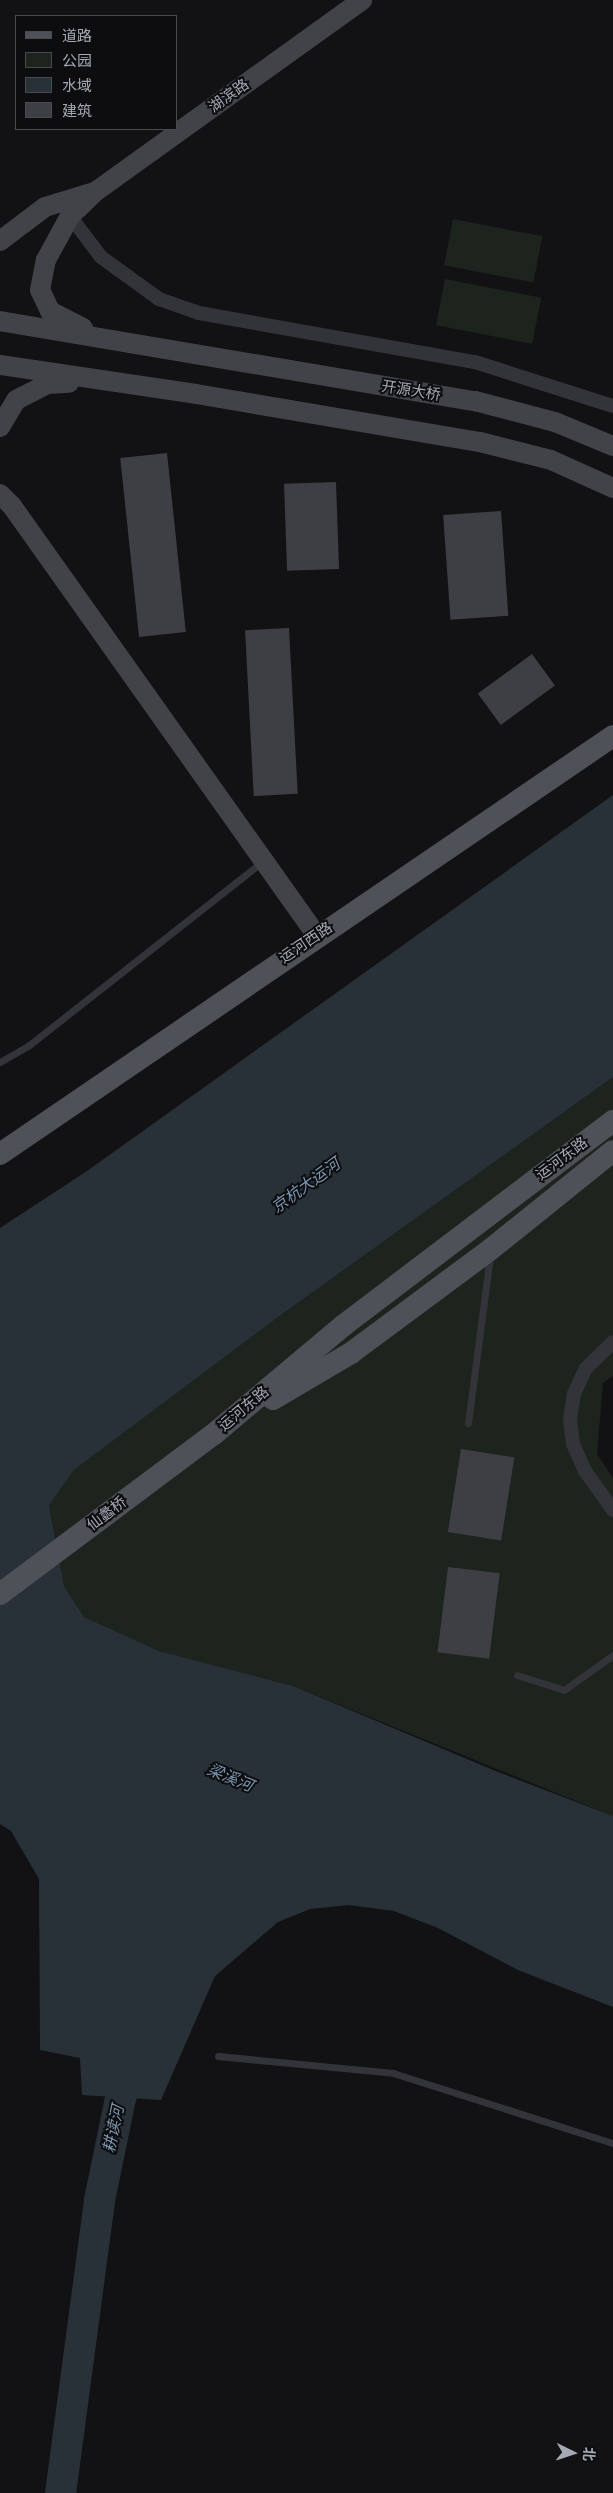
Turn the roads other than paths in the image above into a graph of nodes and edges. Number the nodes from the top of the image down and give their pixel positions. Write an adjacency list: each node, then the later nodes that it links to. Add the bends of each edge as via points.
1 (362, 0): 2 (main road, 湖滨路)
2 (96, 192): 3 (main road); 4 (main road, via 45,207)
3 (70, 216): 6 (main road, via 46,260 40,290 50,311 73,325); 9 (street, via 101,257 159,299 199,313 475,362)
4 (0, 241)
5 (0, 321): 6 (main road)
6 (135, 344): 11 (main road, 开源大桥, via 474,401 555,422)
7 (0, 365): 8 (main road)
8 (107, 381): 10 (main road, via 47,384 16,400); 13 (main road, via 480,442 551,460)
9 (613, 406)
10 (0, 427)
11 (613, 446)
12 (0, 476): 14 (main road)
13 (613, 488)
14 (6, 500): 16 (main road)
15 (613, 736): 17 (main road, 运河西路)
16 (262, 861): 17 (main road); 18 (lane, via 28,1046)
17 (317, 936): 21 (main road, 运河西路)
18 (0, 1062)
19 (613, 1120): 25 (main road, 运河东路, via 344,1325)
20 (613, 1151): 22 (main road, 运河东路)
21 (0, 1154)
22 (491, 1249): 24 (lane); 25 (main road, 运河东路, via 350,1353)
23 (613, 1342): 26 (street, via 586,1368 574,1394 570,1418 573,1444 585,1471)
24 (468, 1423)
25 (214, 1434): 27 (main road, 仙蠡桥)
26 (613, 1510)
27 (0, 1594)
28 (613, 1655): 29 (lane, via 564,1690)
29 (517, 1675)
30 (218, 2056): 31 (lane, via 393,2073)
31 (613, 2143)

